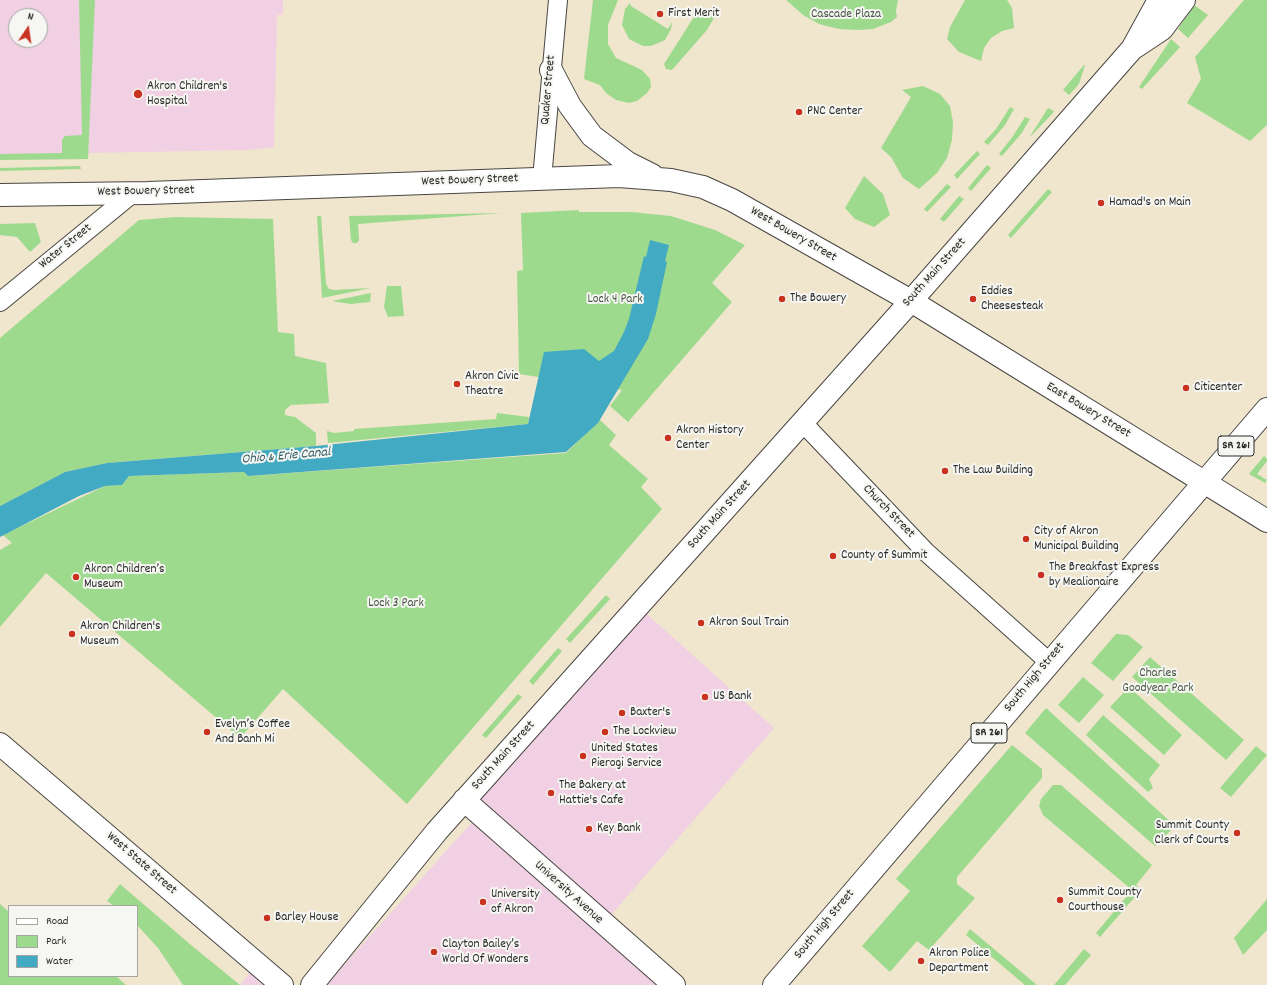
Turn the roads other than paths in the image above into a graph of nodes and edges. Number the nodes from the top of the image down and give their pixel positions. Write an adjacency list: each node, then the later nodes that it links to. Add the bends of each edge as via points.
1 (558, 0): 5 (street, Quaker Street)
2 (1159, 0): 4 (main road, South Main Street)
3 (1184, 0): 4 (main road, South Main Street, via 1162,29)
4 (1132, 49): 10 (main road, South Main Street)
5 (551, 70): 6 (street, Quaker Street); 7 (main road, via 570,106 592,136 628,164)
6 (542, 179): 7 (main road, West Bowery Street, via 619,176); 8 (main road, West Bowery Street)
7 (660, 179): 10 (main road, West Bowery Street, via 703,187 722,195)
8 (133, 193): 9 (main road, West Bowery Street); 11 (street, Water Street)
9 (0, 194)
10 (911, 301): 13 (main road, South Main Street); 14 (main road, East Bowery Street)
11 (0, 302)
12 (1267, 409): 14 (main road, South High Street / SR 261)
13 (802, 422): 16 (street, Church Street, via 926,552); 18 (main road, South Main Street)
14 (1205, 482): 15 (main road, East Bowery Street); 16 (main road, South High Street / SR 261)
15 (1267, 521)
16 (1049, 662): 22 (main road, South High Street / SR 261)
17 (0, 744): 19 (main road, West State Street)
18 (464, 800): 20 (main road, South Main Street); 21 (main road, University Avenue)
19 (282, 985)
20 (312, 985)
21 (674, 985)
22 (774, 985)

